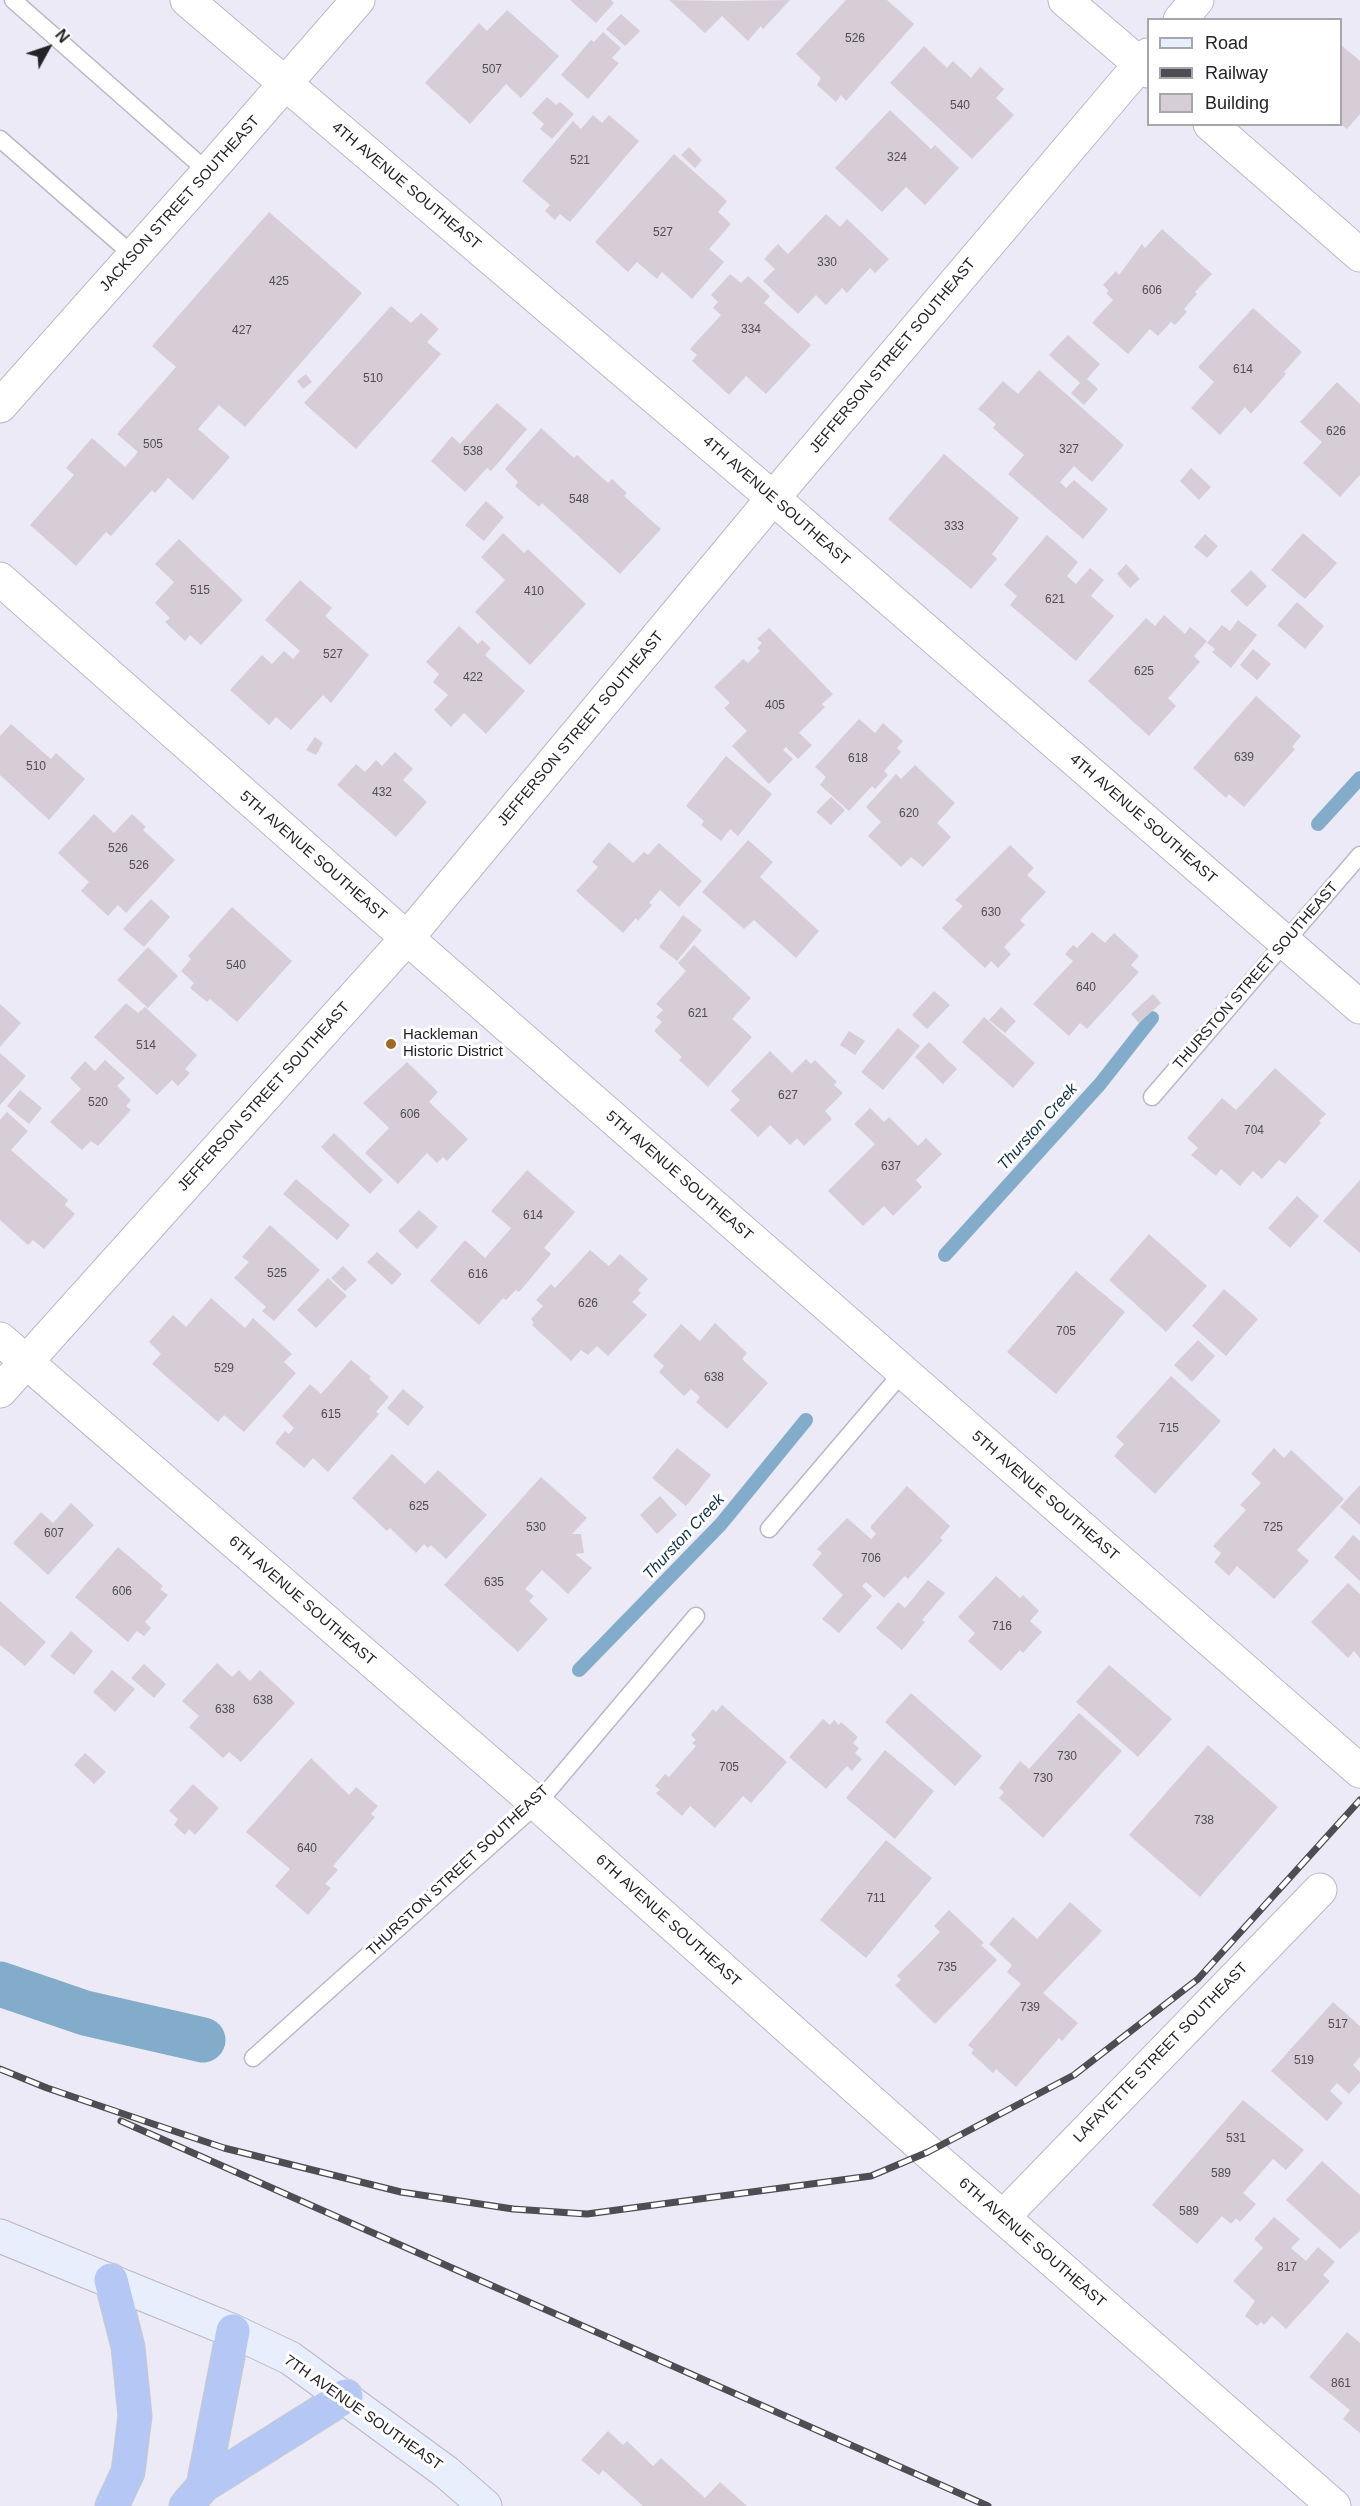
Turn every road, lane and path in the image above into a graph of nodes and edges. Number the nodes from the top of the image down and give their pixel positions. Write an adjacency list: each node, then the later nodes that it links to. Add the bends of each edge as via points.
1 (13, 0): 11 (lane)
2 (188, 0): 8 (street, 4TH AVENUE SOUTHEAST)
3 (358, 0): 8 (street, JACKSON STREET SOUTHEAST)
4 (1065, 0): 7 (street)
5 (1197, 0): 6 (street)
6 (1182, 18)
7 (1146, 63): 15 (street, JEFFERSON STREET SOUTHEAST)
8 (285, 85): 11 (street, JACKSON STREET SOUTHEAST); 15 (street, 4TH AVENUE SOUTHEAST)
9 (1212, 126): 12 (street)
10 (0, 139): 13 (lane)
11 (208, 172): 13 (street, JACKSON STREET SOUTHEAST)
12 (1360, 255)
13 (134, 256): 14 (street, JACKSON STREET SOUTHEAST)
14 (0, 406)
15 (773, 498): 18 (street, JEFFERSON STREET SOUTHEAST); 19 (street, 4TH AVENUE SOUTHEAST)
16 (0, 579): 18 (street, 5TH AVENUE SOUTHEAST)
17 (1360, 855): 19 (lane, THURSTON STREET SOUTHEAST)
18 (407, 938): 23 (street, JEFFERSON STREET SOUTHEAST); 24 (street, 5TH AVENUE SOUTHEAST)
19 (1285, 942): 20 (street, 4TH AVENUE SOUTHEAST); 21 (lane, THURSTON STREET SOUTHEAST)
20 (1360, 1007)
21 (1152, 1097)
22 (0, 1339): 23 (street, 6TH AVENUE SOUTHEAST)
23 (25, 1362): 25 (street, JEFFERSON STREET SOUTHEAST); 29 (street, 6TH AVENUE SOUTHEAST)
24 (902, 1372): 26 (lane); 28 (street, 5TH AVENUE SOUTHEAST)
25 (0, 1391)
26 (770, 1528)
27 (696, 1616): 29 (lane, THURSTON STREET SOUTHEAST)
28 (1360, 1771)
29 (537, 1804): 31 (lane, THURSTON STREET SOUTHEAST); 32 (street, 6TH AVENUE SOUTHEAST)
30 (1320, 1890): 32 (street, LAFAYETTE STREET SOUTHEAST)
31 (253, 2058)
32 (1003, 2217): 40 (street, 6TH AVENUE SOUTHEAST)
33 (0, 2236): 34 (street)
34 (111, 2280): 35 (street); 38 (highway, via 128,2348 135,2416 128,2472)
35 (233, 2331): 36 (street, 7TH AVENUE SOUTHEAST, via 290,2358); 37 (highway)
36 (346, 2396): 37 (highway); 39 (street, 7TH AVENUE SOUTHEAST)
37 (194, 2496)
38 (112, 2506)
39 (485, 2506)
40 (1334, 2506)

